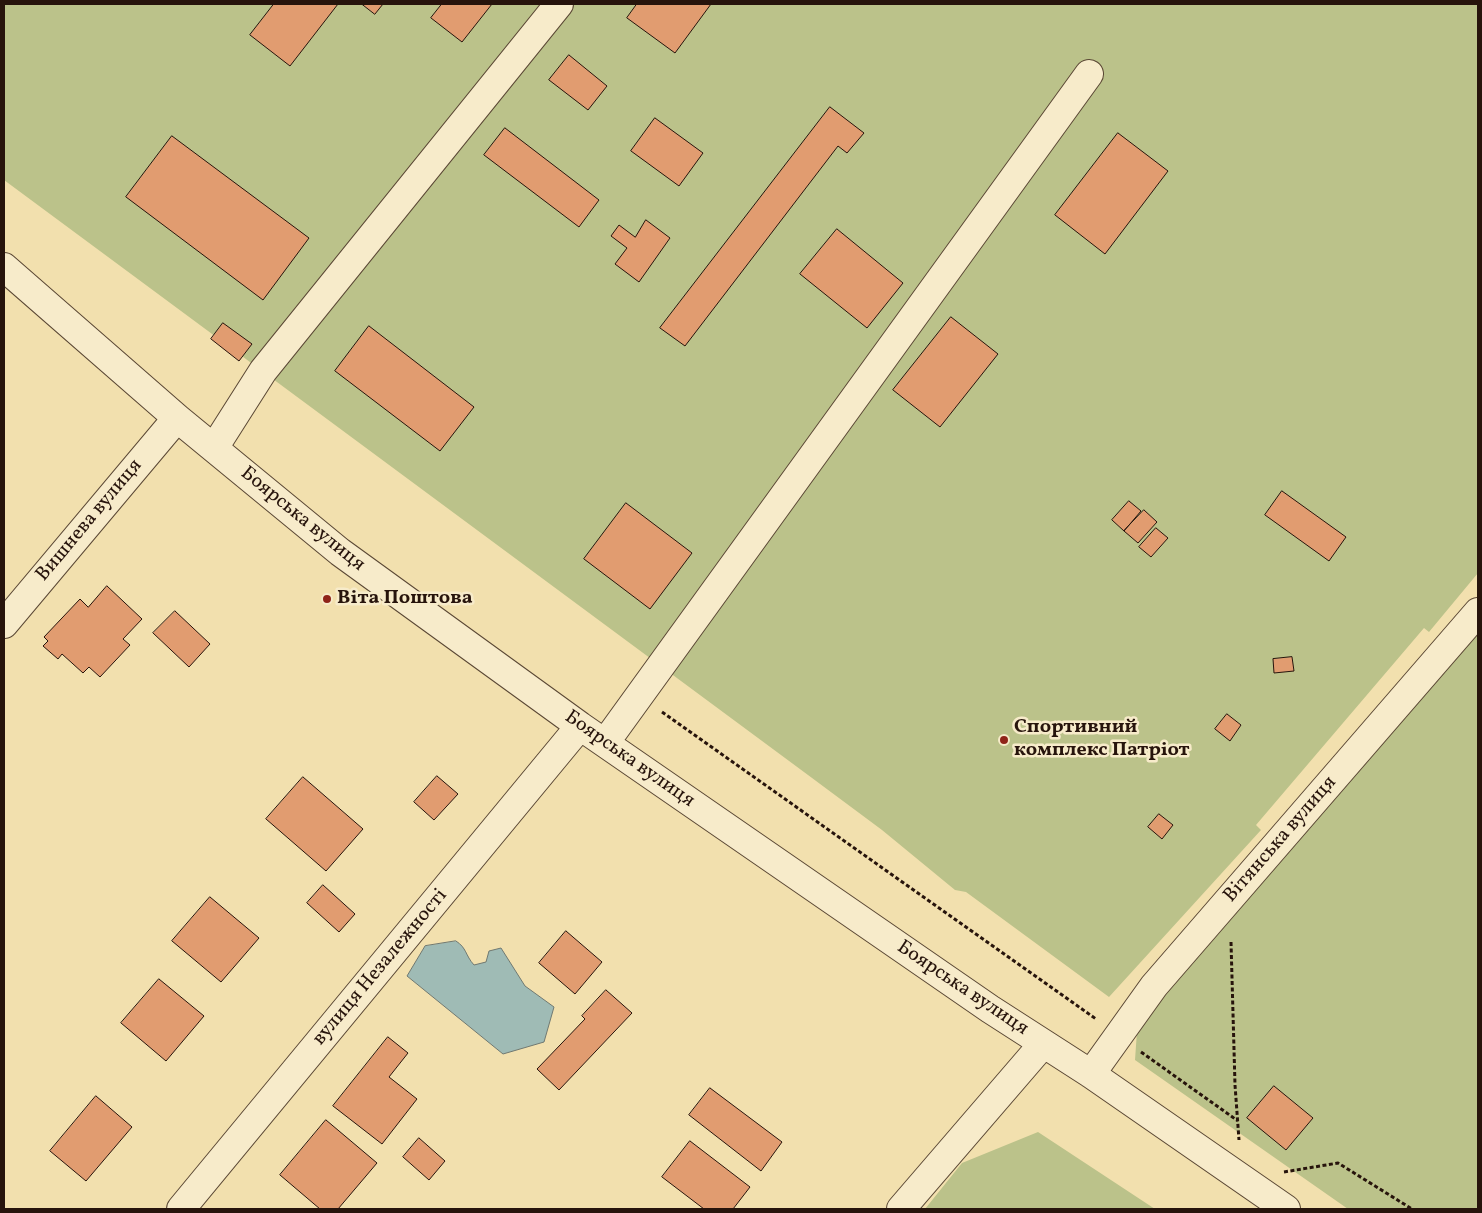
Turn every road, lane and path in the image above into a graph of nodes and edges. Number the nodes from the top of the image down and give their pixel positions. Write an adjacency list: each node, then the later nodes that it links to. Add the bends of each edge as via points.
1 (559, 4): 5 (street, via 262,371)
2 (1089, 74): 8 (street)
3 (4, 267): 4 (street, Боярська вулиця)
4 (177, 418): 5 (street, Боярська вулиця); 7 (street, Вишнева вулиця)
5 (214, 448): 9 (street, Боярська вулиця, via 340,552)
6 (1478, 612): 11 (street, Вітянська вулиця)
7 (4, 624)
8 (639, 696): 10 (street); 12 (path)
9 (580, 726): 10 (street, Боярська вулиця); 17 (street, вулиця Незалежності)
10 (605, 743): 13 (street, Боярська вулиця)
11 (1230, 899): 12 (street, Вітянська вулиця, via 1154,986); 15 (path)
12 (1119, 1036): 14 (street, Вітянська вулиця); 15 (path)
13 (1043, 1044): 14 (street, Боярська вулиця); 18 (street)
14 (1091, 1074): 16 (street, Боярська вулиця)
15 (1238, 1121): 16 (path)
16 (1242, 1179): 19 (street, Боярська вулиця); 20 (path, via 1338,1163)
17 (181, 1209)
18 (902, 1209)
19 (1286, 1209)
20 (1412, 1209)

